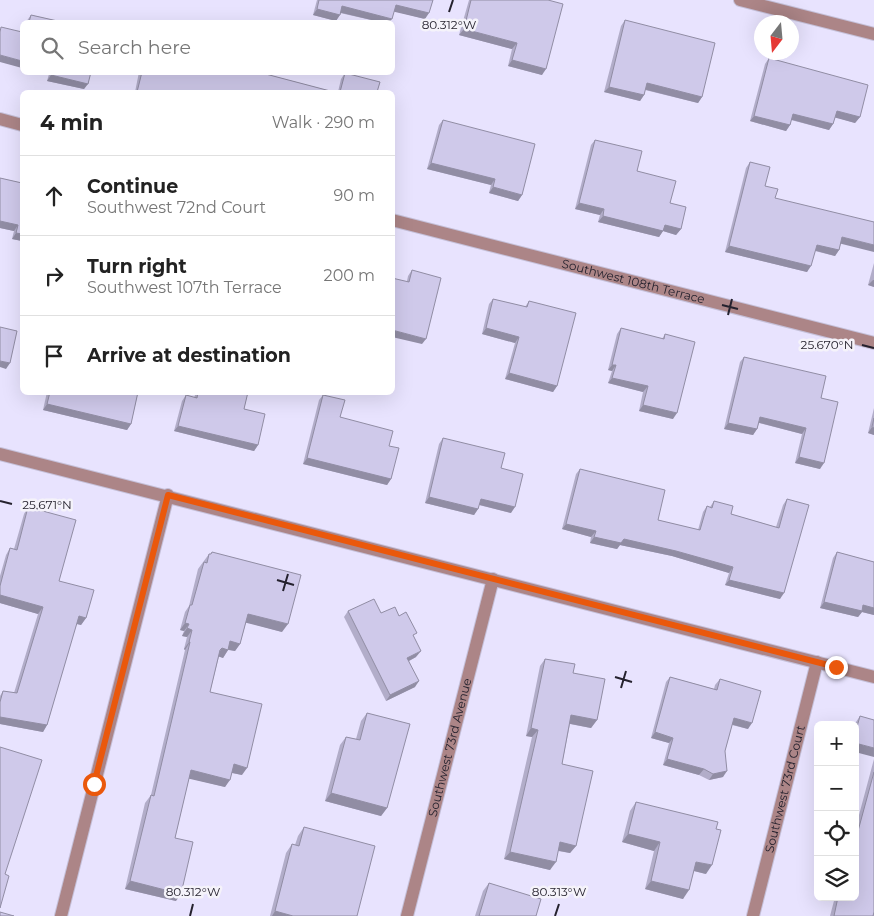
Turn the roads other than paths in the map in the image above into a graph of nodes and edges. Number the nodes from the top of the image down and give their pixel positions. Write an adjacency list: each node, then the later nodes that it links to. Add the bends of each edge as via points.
1 (740, 0): 2 (street)
2 (874, 34)
3 (0, 119): 4 (street)
4 (20, 124)
5 (395, 221): 6 (street, Southwest 108th Terrace)
6 (874, 343)
7 (0, 454): 8 (street)
8 (168, 495): 9 (street); 12 (street)
9 (493, 578): 10 (street); 13 (street, Southwest 73rd Avenue)
10 (817, 662): 11 (street); 14 (street, Southwest 73rd Court)
11 (874, 677)
12 (61, 916)
13 (407, 916)
14 (753, 916)

